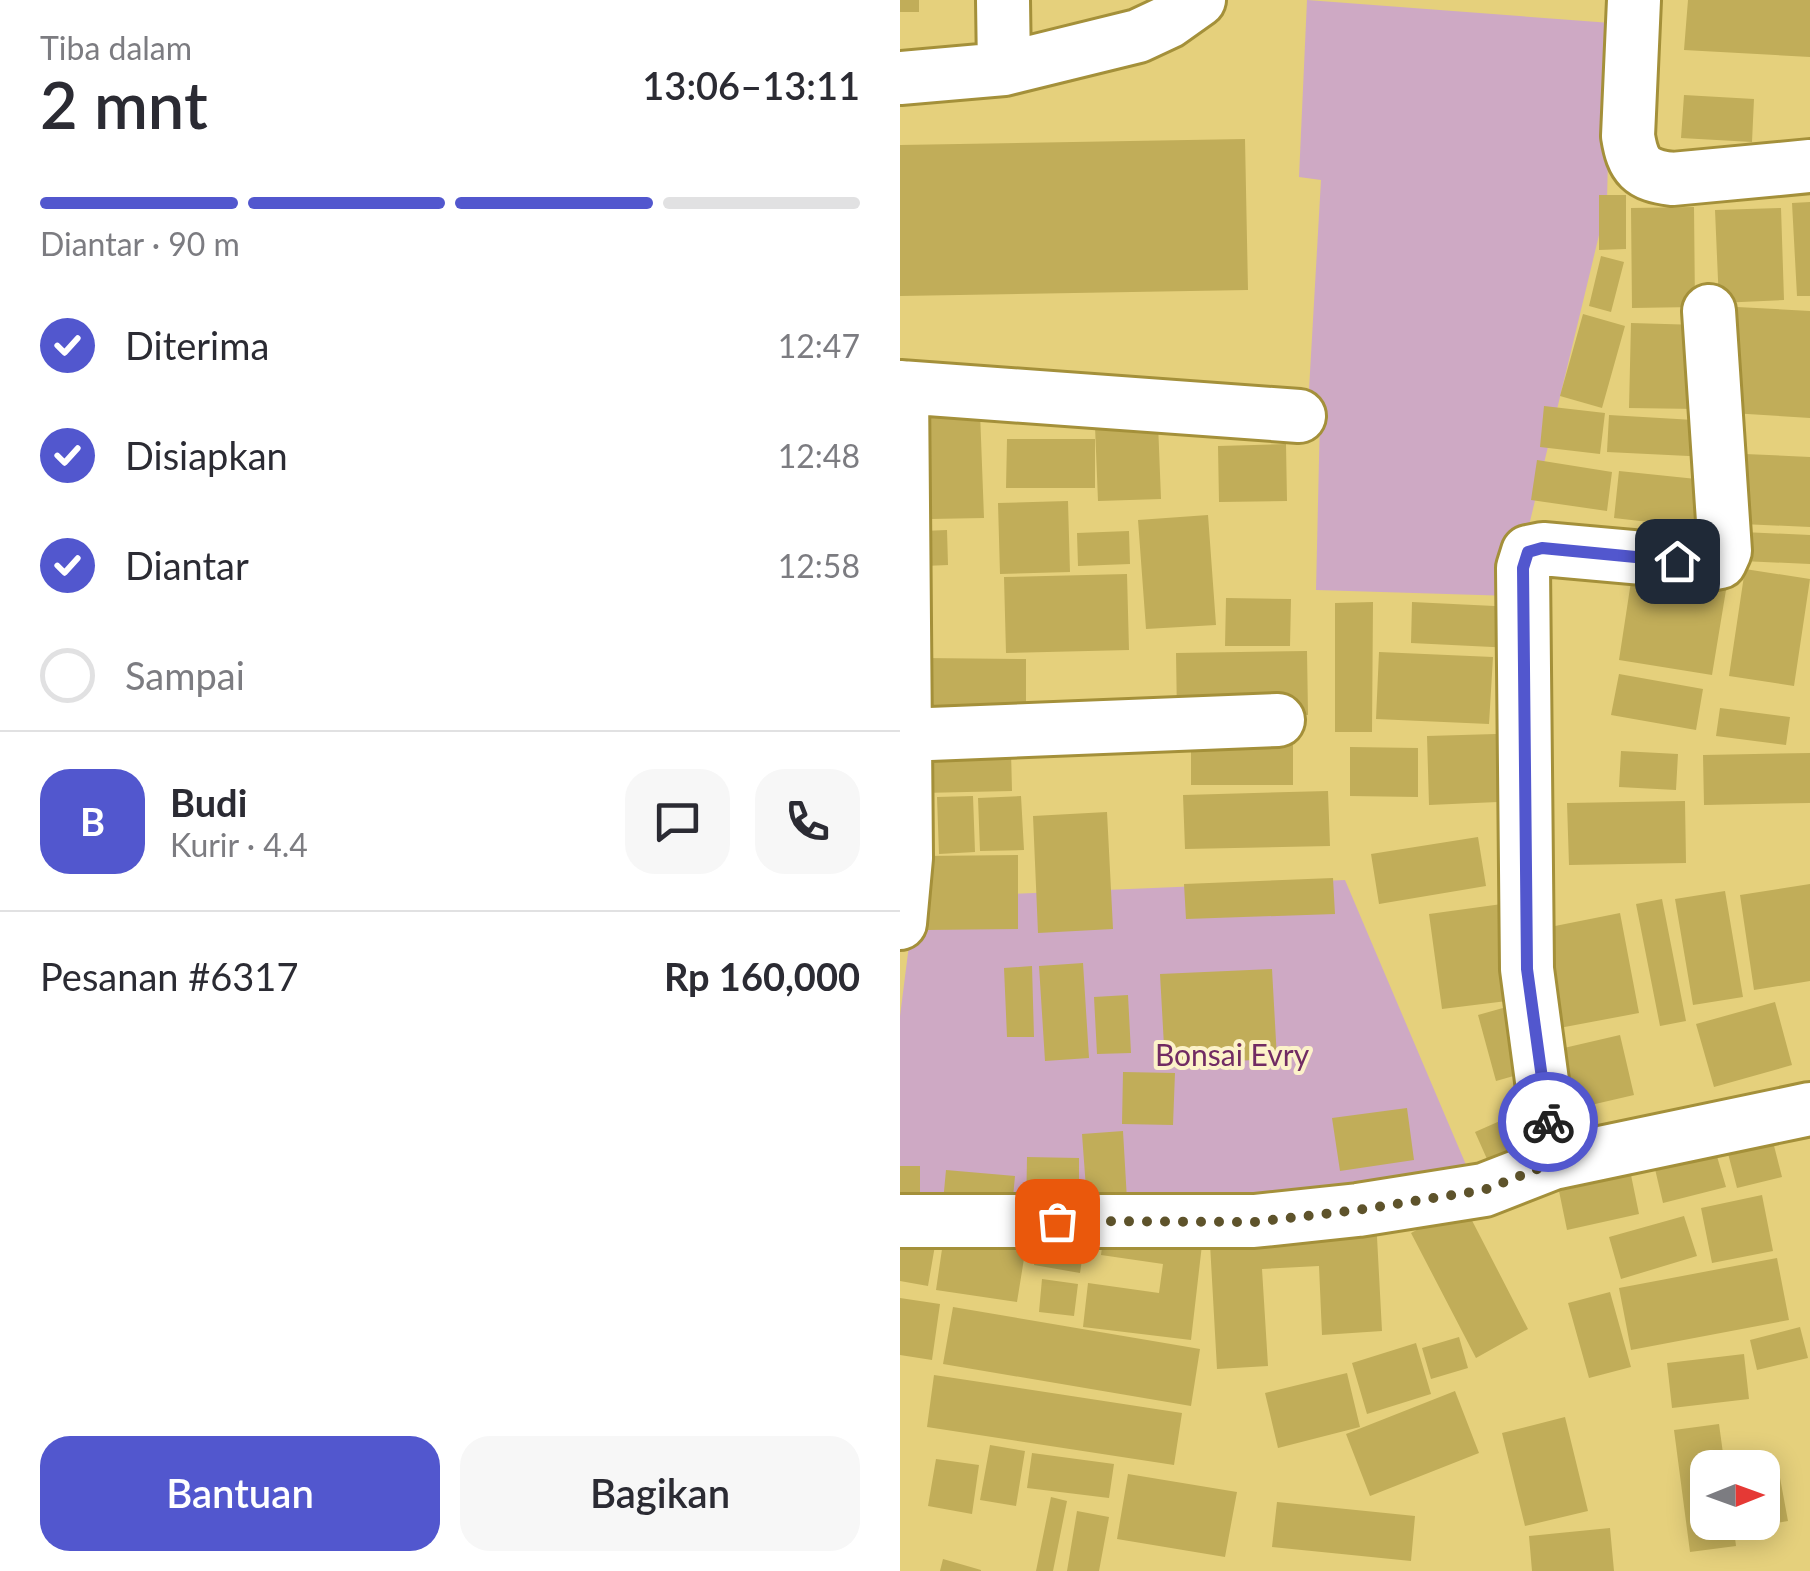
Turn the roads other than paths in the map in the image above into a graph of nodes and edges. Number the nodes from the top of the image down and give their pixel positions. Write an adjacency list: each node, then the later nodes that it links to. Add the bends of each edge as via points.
1 (1004, 0): 4 (street)
2 (1198, 0): 4 (street, via 1138,36)
3 (1634, 0): 6 (street, via 1628,136 1640,168 1672,179)
4 (1004, 69): 5 (street)
5 (900, 78)
6 (1810, 166)
7 (1710, 312): 14 (street, via 1725,551 1720,562 1542,548 1528,552 1523,568 1527,969)
8 (901, 387): 9 (street); 11 (street)
9 (1300, 416)
10 (1278, 720): 11 (street)
11 (905, 734): 12 (street)
12 (900, 922)
13 (1810, 1109): 14 (street)
14 (1553, 1163): 15 (street, via 1484,1190 1254,1222)
15 (900, 1221)

